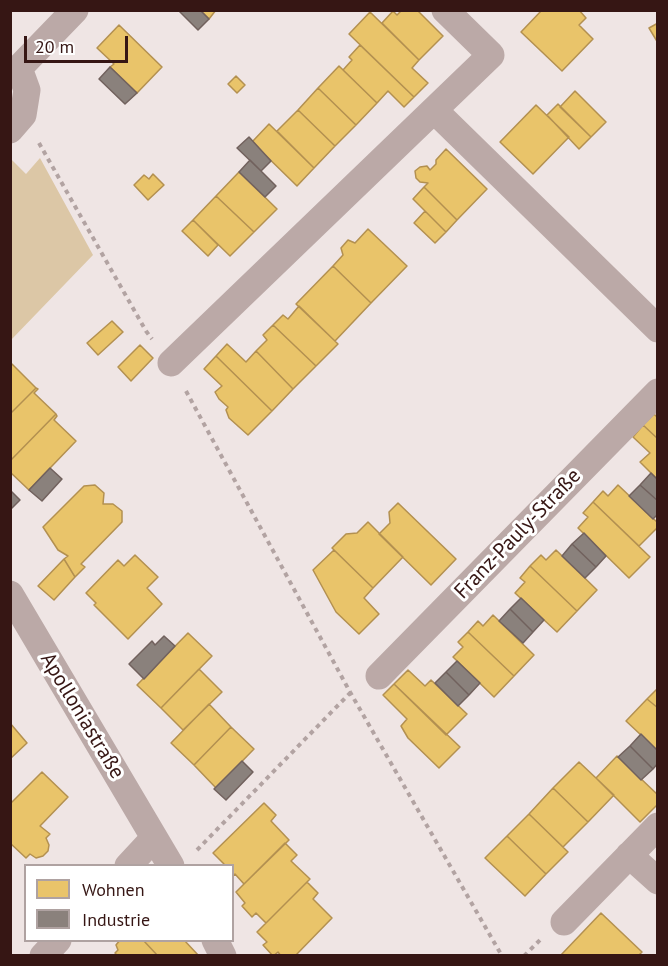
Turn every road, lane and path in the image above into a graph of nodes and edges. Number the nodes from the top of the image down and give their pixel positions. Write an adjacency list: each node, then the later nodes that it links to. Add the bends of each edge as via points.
1 (75, 10): 3 (street)
2 (445, 10): 4 (street, via 491,55)
3 (15, 61): 5 (street, via 27,90)
4 (434, 110): 6 (street); 7 (street)
5 (17, 123): 7 (path, via 146,331)
6 (657, 329)
7 (171, 363): 11 (path)
8 (657, 392): 10 (street, Franz-Pauly-Straße)
9 (10, 594): 13 (street, Apolloniastraße)
10 (380, 676)
11 (350, 692): 15 (path); 23 (path)
12 (657, 826): 14 (street)
13 (154, 838): 15 (street, Apolloniastraße); 16 (street)
14 (629, 855): 17 (street); 18 (street)
15 (181, 861)
16 (130, 864)
17 (657, 881)
18 (564, 922)
19 (56, 942): 21 (street)
20 (216, 942): 22 (street)
21 (43, 956)
22 (223, 956)
23 (502, 956)

